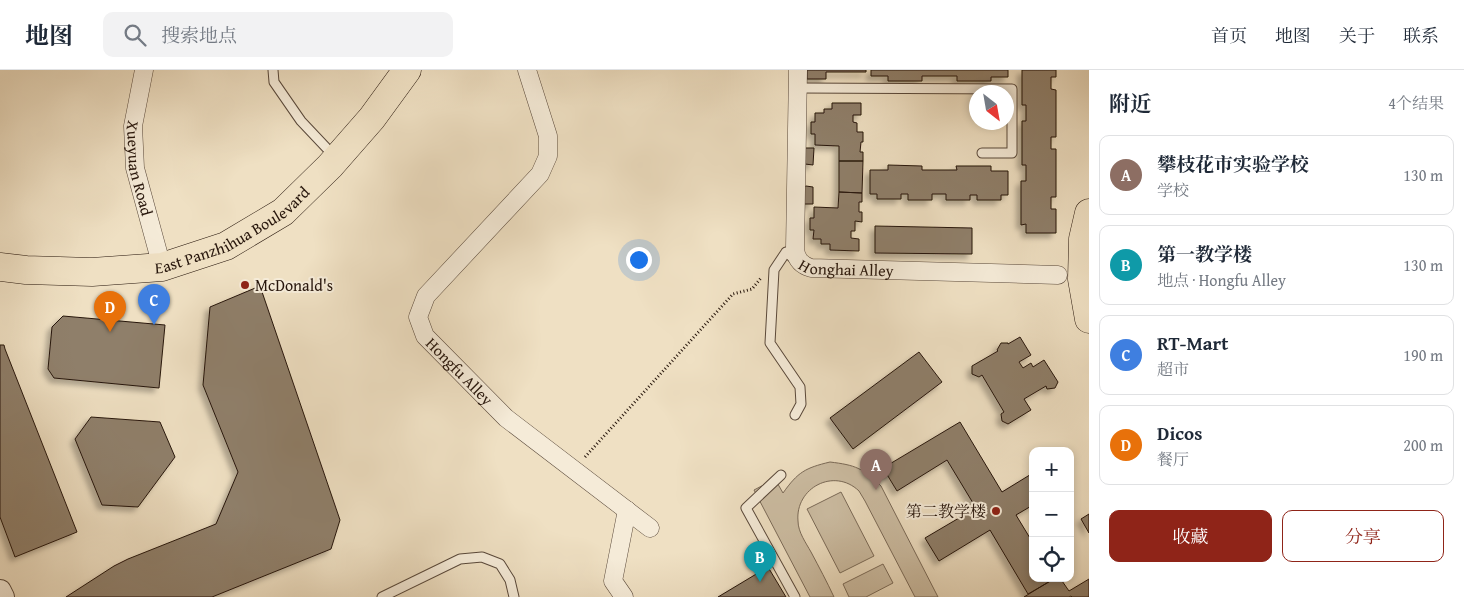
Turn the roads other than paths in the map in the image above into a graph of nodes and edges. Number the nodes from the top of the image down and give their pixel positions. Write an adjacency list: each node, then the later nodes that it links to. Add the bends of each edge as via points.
1 (144, 70): 12 (street, Xueyuan Road, via 133,126 135,168)
2 (273, 70): 9 (lane, via 274,82 301,121)
3 (392, 70): 9 (main road, East Panzhihua Boulevard)
4 (407, 70): 9 (main road, East Panzhihua Boulevard, via 372,118)
5 (527, 70): 19 (street, Hongfu Alley, via 548,136 548,156 540,174 426,296 418,316 425,336 506,418)
6 (798, 70): 7 (street, Honghai Alley)
7 (798, 88): 8 (lane, via 1012,89 1012,153); 13 (street, Honghai Alley, via 801,176 796,254)
8 (982, 153)
9 (332, 155): 12 (main road, East Panzhihua Boulevard, via 283,212 226,246)
10 (1089, 213): 16 (main road, via 1083,239 1082,279)
11 (0, 253): 12 (main road, East Panzhihua Boulevard)
12 (160, 260): 14 (main road, East Panzhihua Boulevard, via 92,272)
13 (806, 266): 15 (street, Honghai Alley); 17 (lane, via 793,260 786,252 774,270 770,342 800,387 801,404)
14 (0, 267)
15 (1058, 275)
16 (1089, 319)
17 (795, 415)
18 (781, 476): 26 (lane, via 746,508)
19 (627, 510): 20 (street, Hongfu Alley); 25 (street, via 613,581)
20 (650, 528)
21 (0, 592): 22 (street)
22 (3, 597)
23 (382, 597): 24 (lane, via 460,559 482,557 500,564 510,580)
24 (514, 597)
25 (624, 597)
26 (795, 597)

